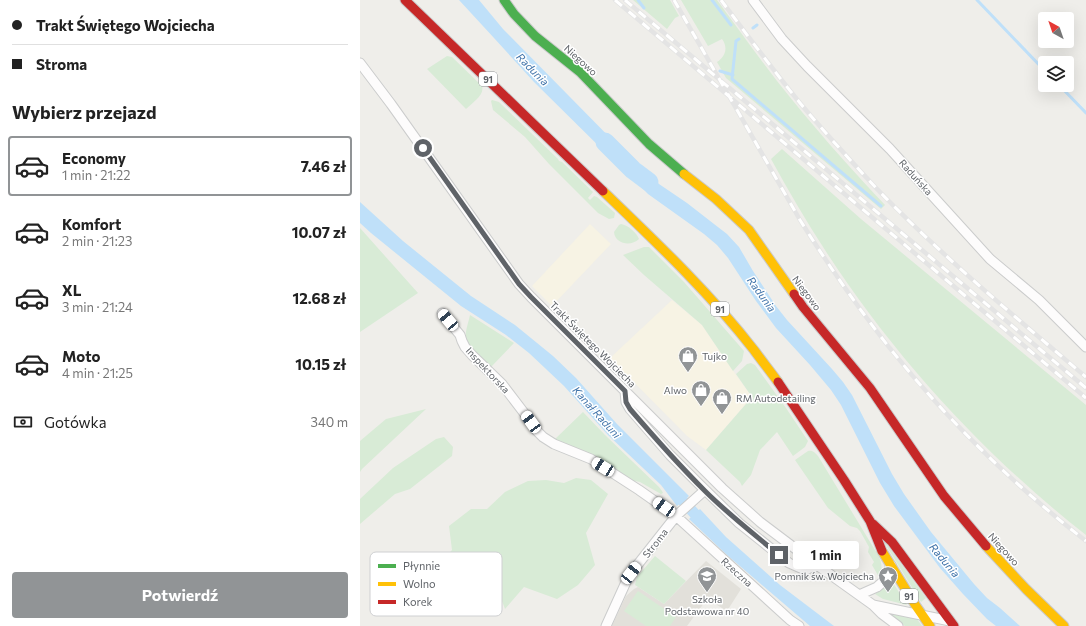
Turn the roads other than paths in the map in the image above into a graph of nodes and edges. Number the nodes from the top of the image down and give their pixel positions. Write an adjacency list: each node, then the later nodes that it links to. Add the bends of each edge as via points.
1 (405, 0): 10 (main road, Trakt Świętego Wojciecha / 91, via 704,291 776,379)
2 (504, 0): 21 (main road, Niegowo, via 535,36 580,72 649,144 749,230 803,306 870,388 944,496 990,551)
3 (753, 0): 6 (street, Raduńska, via 782,39 890,149 990,259 1039,300)
4 (360, 63): 7 (street, Trakt Świętego Wojciecha, via 519,284)
5 (442, 313): 9 (street, Inspektorska, via 460,335 465,347 502,384 543,437 591,459)
6 (1086, 347)
7 (625, 391): 8 (street, via 630,409); 11 (street, Trakt Świętego Wojciecha, via 722,488 760,522)
8 (705, 490): 9 (street, Stroma); 11 (street, via 789,563 805,570)
9 (678, 515): 17 (street, Stroma, via 631,573); 18 (street, Rzeczna)
10 (870, 521): 12 (main road, Trakt Świętego Wojciecha / 91, via 881,549); 16 (main road, Trakt Świętego Wojciecha / 91, via 892,542)
11 (817, 565): 13 (street, Trakt Świętego Wojciecha)
12 (891, 565): 13 (street, via 885,580 877,587); 15 (main road, Trakt Świętego Wojciecha / 91)
13 (859, 595): 14 (street, Trakt Świętego Wojciecha)
14 (873, 605): 15 (street, Trakt Świętego Wojciecha); 19 (street, Trakt Świętego Wojciecha)
15 (921, 615): 16 (street, Trakt Świętego Wojciecha); 20 (main road, Trakt Świętego Wojciecha / 91)
16 (952, 624)
17 (606, 626)
18 (799, 626)
19 (898, 626)
20 (930, 626)
21 (1064, 626)

